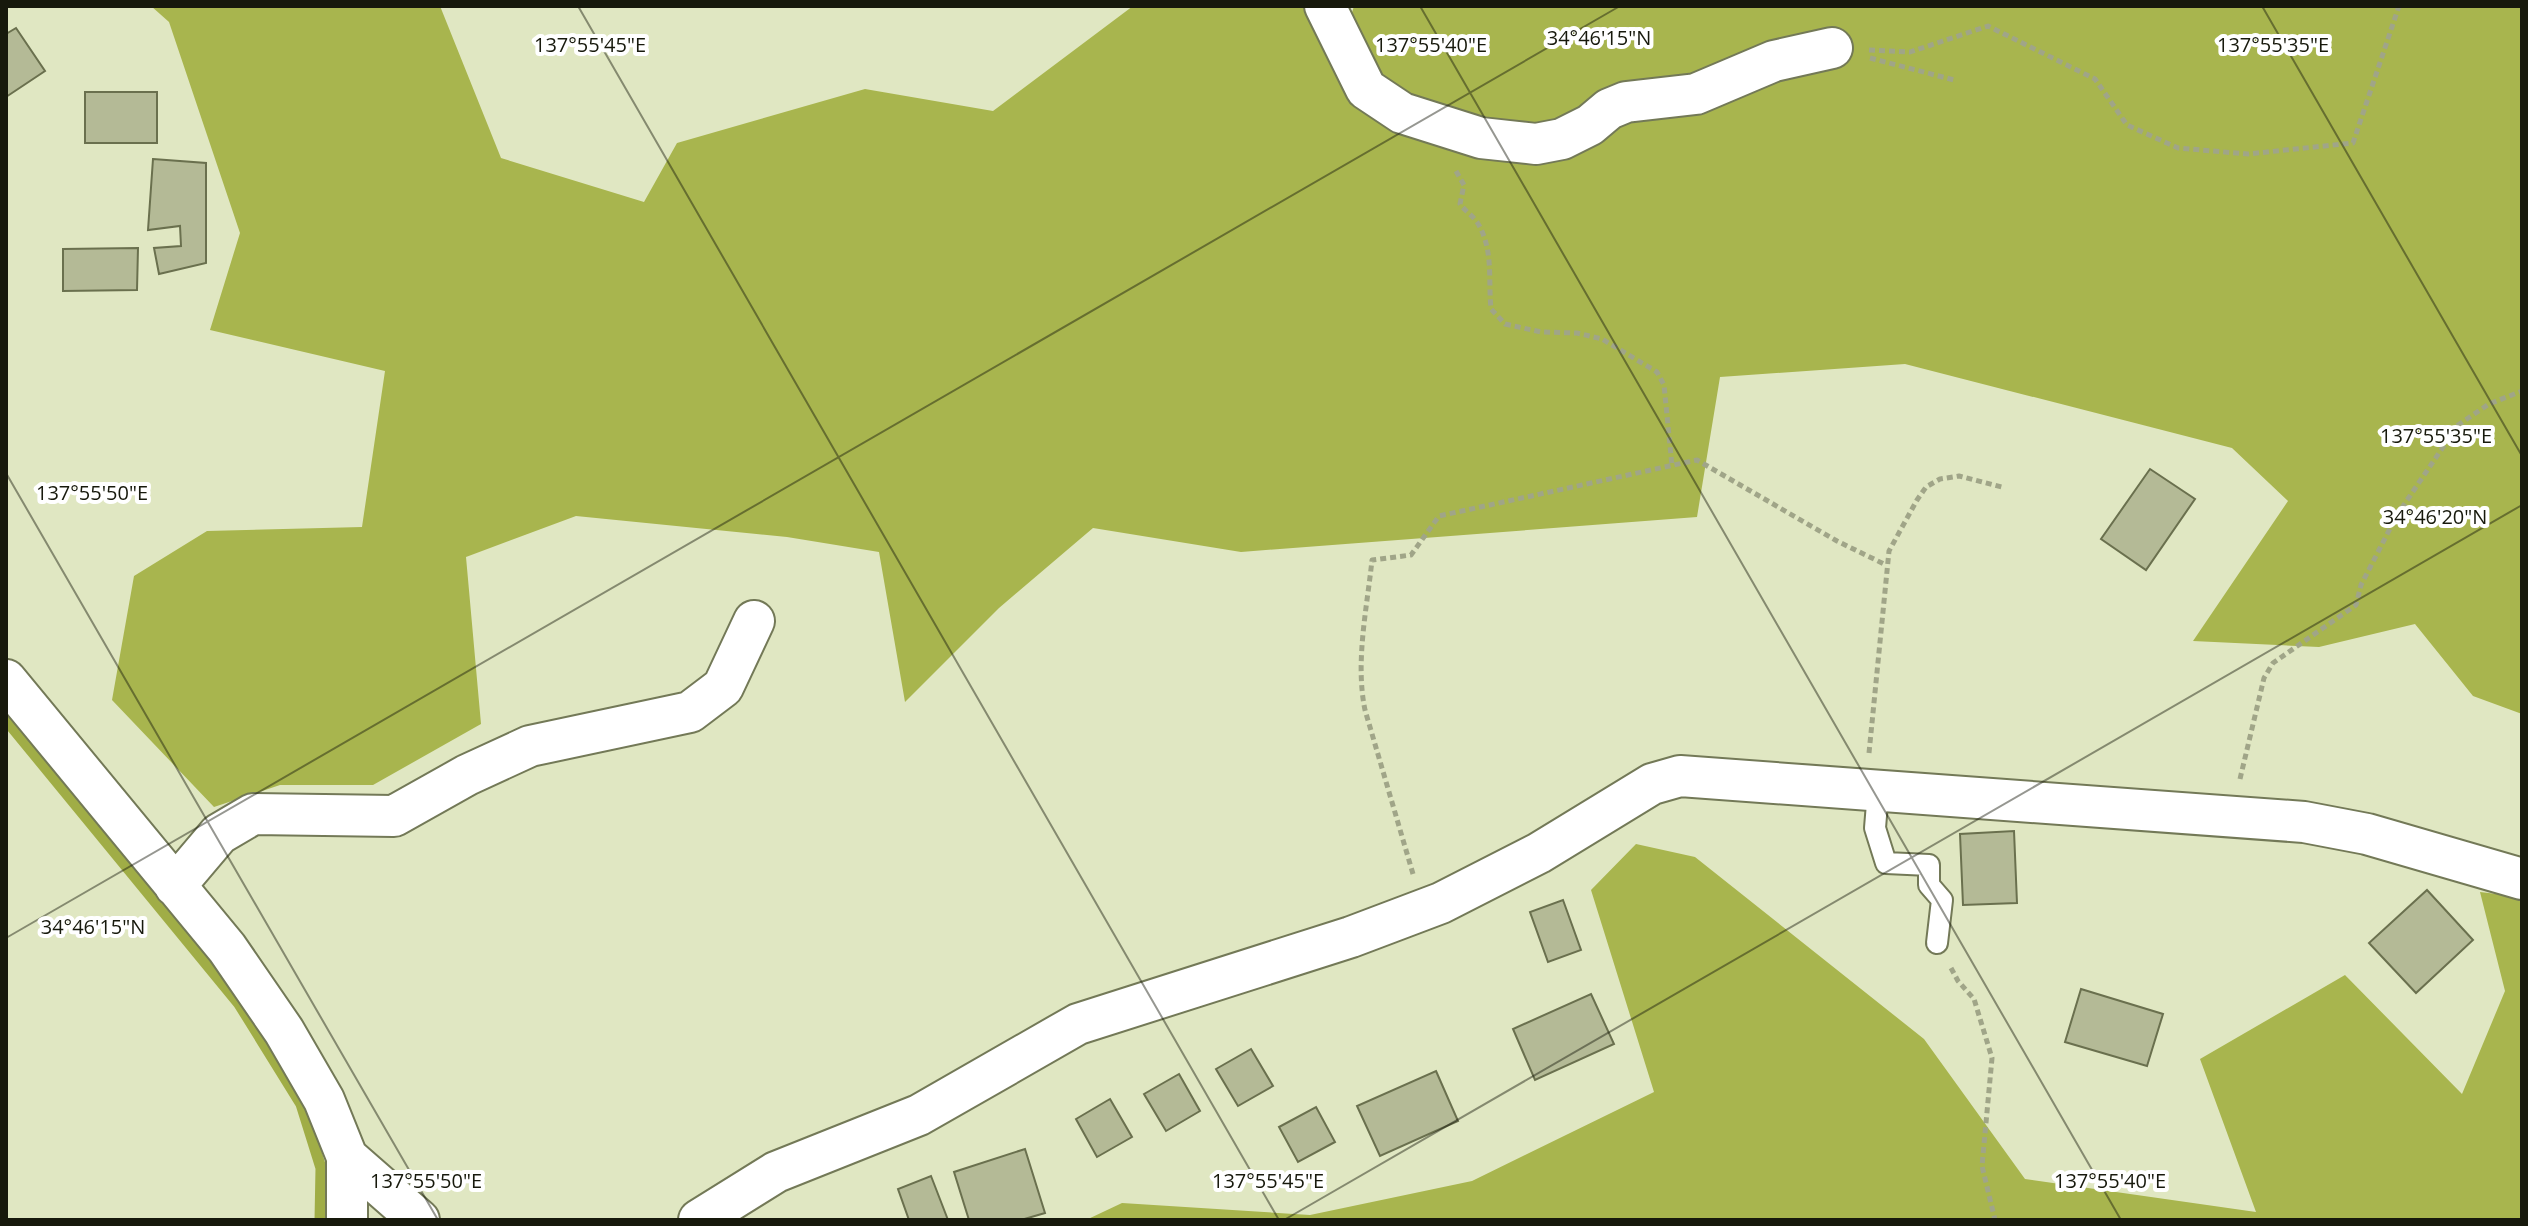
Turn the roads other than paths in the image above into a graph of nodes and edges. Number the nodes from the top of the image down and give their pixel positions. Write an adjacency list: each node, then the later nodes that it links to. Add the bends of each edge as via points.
1 (1325, 6): 2 (street, via 1366,89 1402,113 1481,138 1536,144 1562,139 1626,102 1696,94 1774,61)
2 (1841, 48)
3 (754, 621): 7 (street, via 723,687 690,712 530,746 394,816 253,814 219,834)
4 (6, 680): 7 (street)
5 (1871, 790): 6 (street, via 2304,822 2367,834); 8 (lane, via 1886,863 1929,865 1929,885 1942,900); 12 (street, via 1680,776 1652,784 1539,853 1424,910 1078,1024 919,1115 776,1172)
6 (2522, 879)
7 (175, 886): 9 (street, via 227,948 284,1031 324,1100)
8 (1937, 943)
9 (347, 1157): 10 (street); 11 (street)
10 (340, 1216)
11 (419, 1220)
12 (699, 1220)

